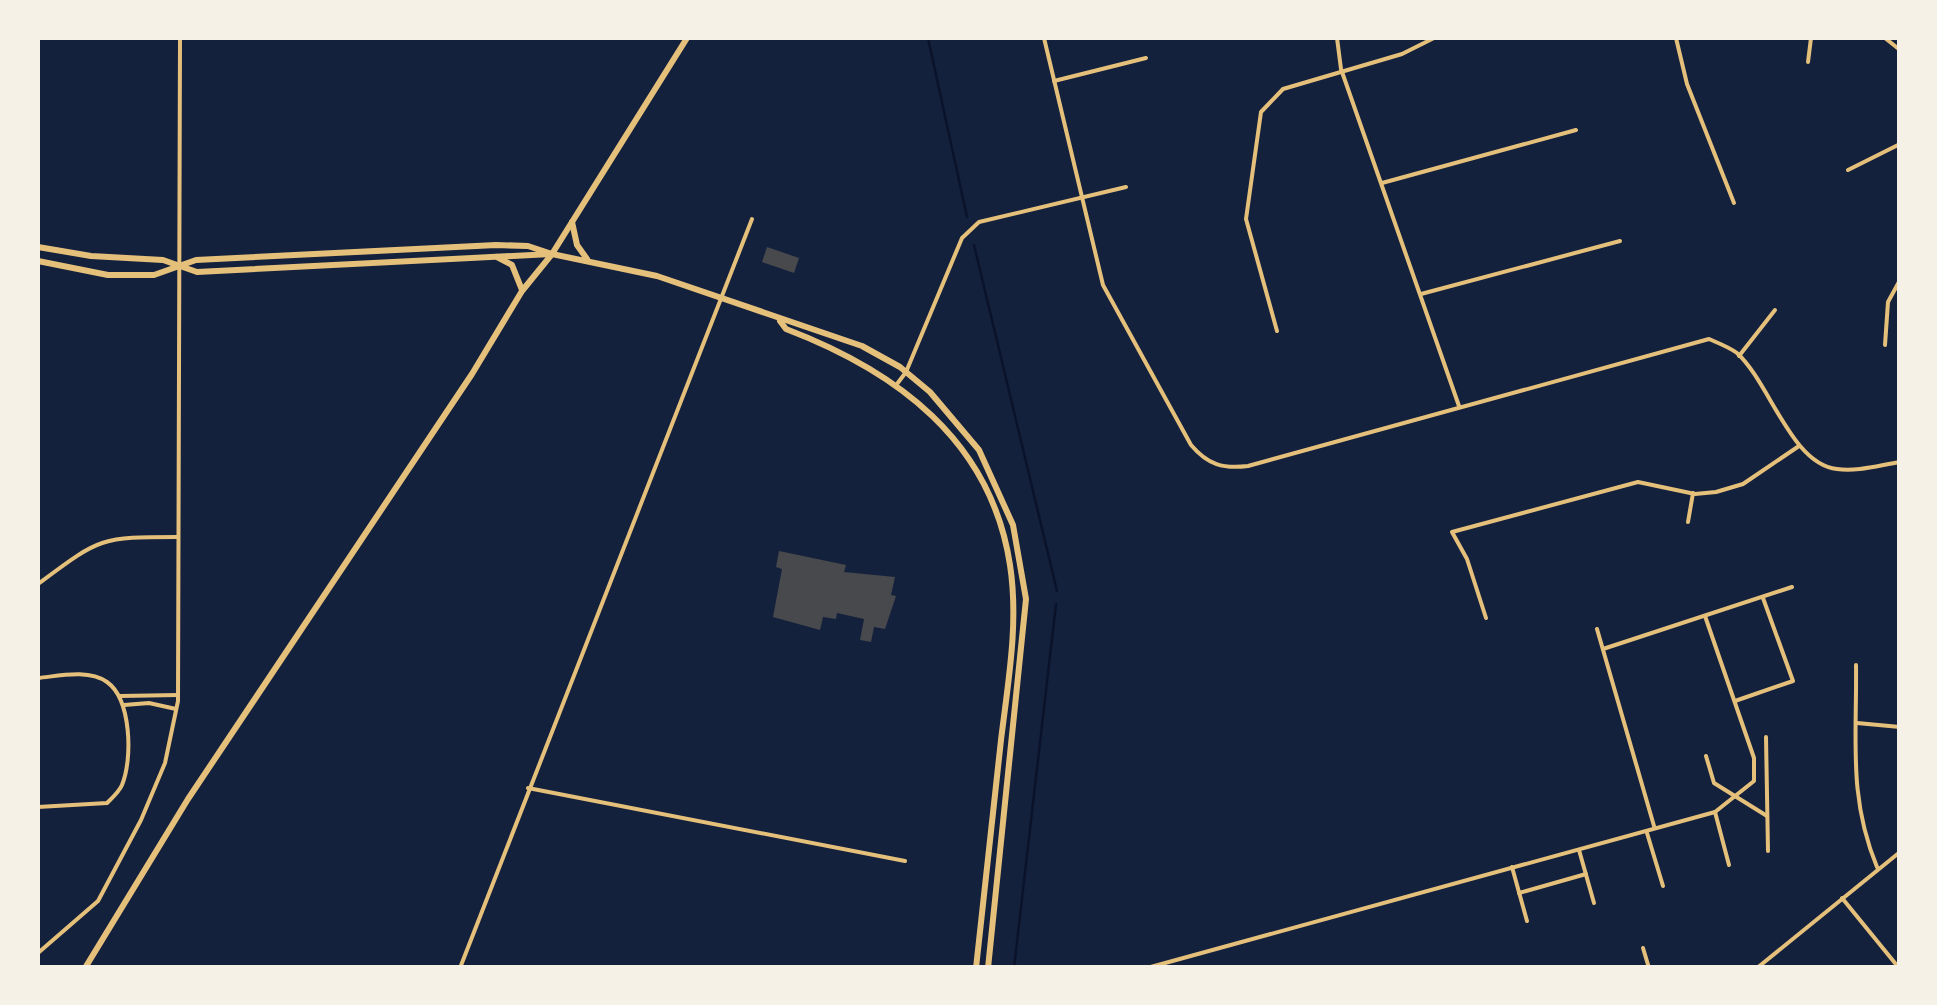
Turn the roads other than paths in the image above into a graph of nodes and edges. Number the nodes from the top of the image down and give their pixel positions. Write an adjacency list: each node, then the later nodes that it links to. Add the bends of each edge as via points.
1 (180, 38): 31 (street)
2 (687, 38): 22 (main road)
3 (1044, 38): 13 (street)
4 (1337, 38): 12 (street)
5 (1434, 38): 12 (street)
6 (1676, 38): 20 (street)
7 (1811, 38): 11 (street)
8 (1885, 38): 9 (street)
9 (1900, 50)
10 (1146, 58): 13 (street)
11 (1808, 62)
12 (1342, 70): 17 (street); 38 (street, via 1282,88 1262,112 1246,219)
13 (1054, 81): 19 (street)
14 (1576, 130): 17 (street)
15 (1900, 144): 16 (street)
16 (1848, 170)
17 (1382, 183): 34 (street)
18 (1126, 187): 19 (street)
19 (1082, 196): 41 (street, via 979,222 962,238); 43 (street, via 1103,285 1204,460 1226,469 1248,466)
20 (1734, 203)
21 (752, 219): 35 (street)
22 (572, 222): 26 (main road); 28 (main road)
23 (1620, 241): 34 (street)
24 (38, 247): 31 (main road, via 163,260)
25 (296, 254): 26 (main road, via 496,245); 30 (main road); 31 (main road, via 196,260)
26 (552, 254): 27 (main road); 28 (main road); 33 (main road)
27 (497, 257): 30 (main road); 33 (main road, via 512,265)
28 (588, 260): 35 (main road)
29 (38, 262): 31 (main road, via 108,275 154,276)
30 (296, 266): 31 (main road)
31 (177, 268): 48 (street)
32 (1900, 280): 39 (street, via 1888,302)
33 (522, 292): 90 (main road, via 188,799)
34 (1421, 294): 43 (street)
35 (719, 298): 37 (main road); 67 (street)
36 (1775, 310): 40 (street)
37 (779, 319): 41 (main road, via 862,346); 42 (main road, via 786,329)
38 (1277, 331)
39 (1885, 346)
40 (1738, 356): 43 (street, via 1709,339 1692,342); 44 (street)
41 (906, 372): 42 (street); 93 (main road, via 979,450 1003,498 1022,564 1025,635)
42 (897, 384): 92 (main road, via 928,408 970,461 988,493 1010,564 1012,644)
43 (1459, 406)
44 (1800, 446): 45 (street, via 1823,466 1840,470); 46 (street, via 1743,484)
45 (1900, 462)
46 (1693, 493): 47 (street); 53 (street, via 1638,482 1452,532)
47 (1688, 522)
48 (177, 538): 49 (street, via 102,540); 59 (street)
49 (38, 584)
50 (1792, 588): 51 (street)
51 (1763, 597): 52 (street); 60 (street, via 1793,681)
52 (1705, 616): 55 (street); 60 (street)
53 (1486, 618)
54 (1597, 629): 55 (street)
55 (1603, 648): 72 (street)
56 (1856, 665): 63 (street)
57 (38, 678): 58 (street, via 97,677)
58 (120, 696): 59 (street); 61 (street)
59 (178, 696): 62 (street)
60 (1735, 701): 68 (street, via 1753,748 1754,771 1754,781)
61 (124, 705): 62 (street); 69 (street, via 122,788 92,807)
62 (176, 709): 88 (street, via 165,763 98,902)
63 (1857, 724): 64 (street); 80 (street, via 1855,798)
64 (1900, 727)
65 (1766, 736): 71 (street)
66 (1706, 756): 68 (street, via 1714,783)
67 (528, 788): 77 (street); 91 (street)
68 (1735, 798): 70 (street); 71 (street)
69 (38, 808)
70 (1715, 812): 72 (street); 78 (street)
71 (1768, 816): 75 (street)
72 (1655, 828): 73 (street)
73 (1646, 831): 74 (street); 82 (street)
74 (1579, 849): 79 (street); 81 (street)
75 (1768, 851)
76 (1900, 852): 80 (street)
77 (905, 861)
78 (1729, 865)
79 (1512, 867): 83 (street); 94 (street)
80 (1877, 867): 84 (street)
81 (1586, 874): 83 (street); 85 (street)
82 (1663, 886)
83 (1519, 893): 86 (street)
84 (1842, 898): 89 (street); 98 (street)
85 (1594, 903)
86 (1526, 921)
87 (1643, 948): 95 (street)
88 (38, 953)
89 (1764, 962): 96 (street); 97 (street)
90 (86, 968)
91 (460, 968)
92 (976, 968)
93 (988, 968)
94 (1147, 968)
95 (1649, 968)
96 (1757, 968)
97 (1769, 968)
98 (1899, 968)

